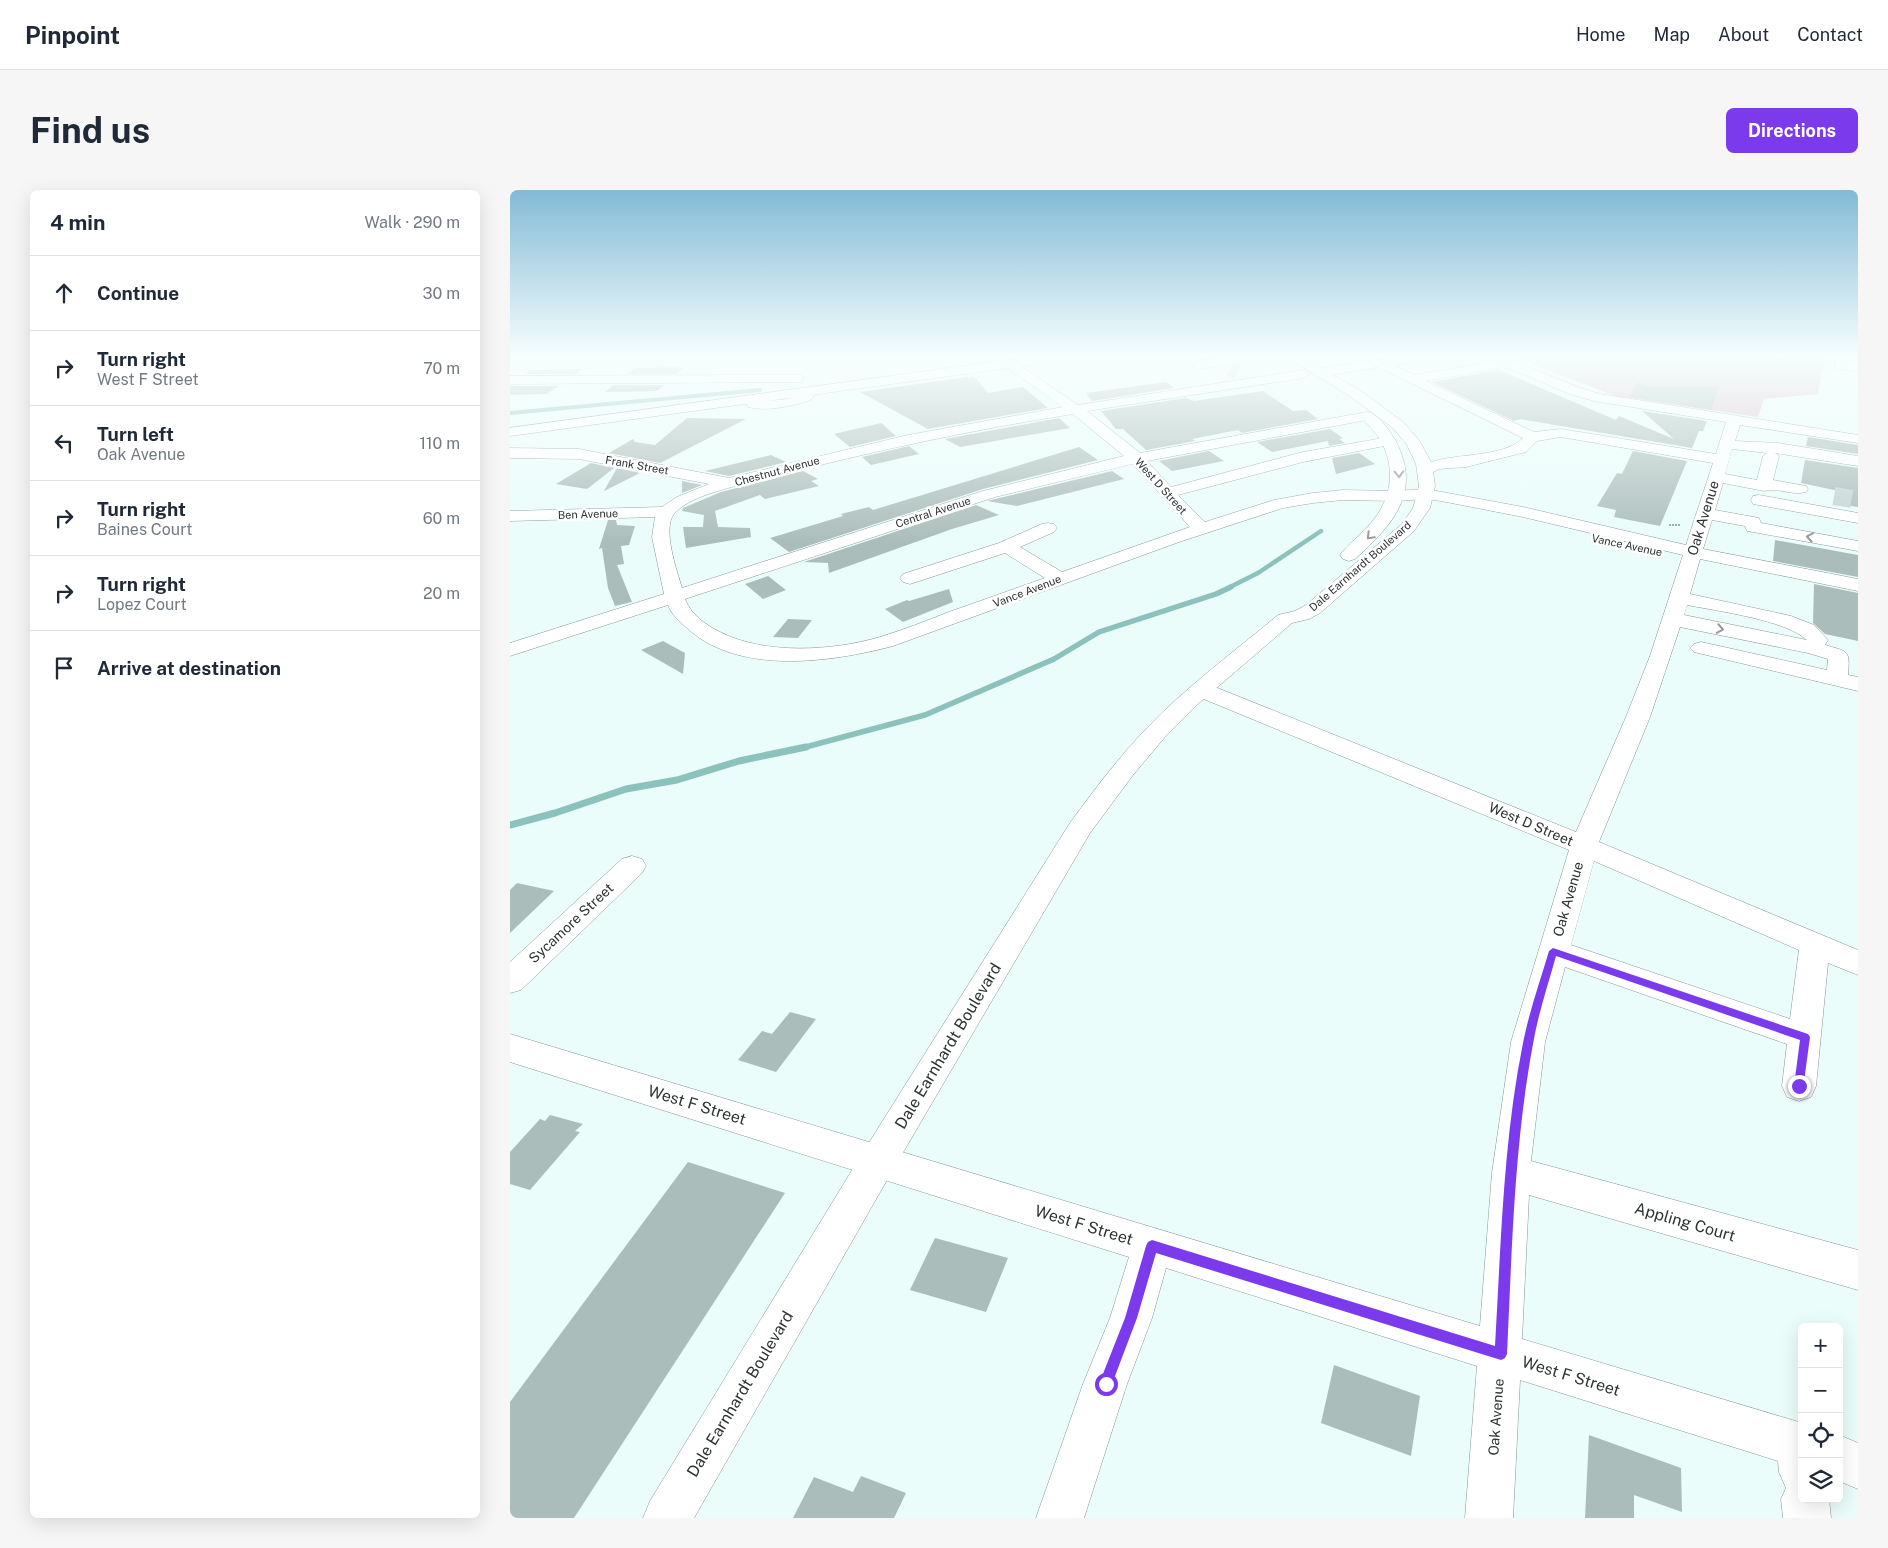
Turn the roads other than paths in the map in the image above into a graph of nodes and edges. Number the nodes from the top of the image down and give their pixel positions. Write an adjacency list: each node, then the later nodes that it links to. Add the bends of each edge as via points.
1 (557, 419): 11 (street)
2 (609, 419): 12 (street)
3 (1021, 419): 27 (street, Chestnut Avenue, via 882,444)
4 (1088, 419): 21 (street, West D Street)
5 (1351, 419): 21 (street, Central Avenue)
6 (1370, 419): 15 (street, Dale Earnhardt Boulevard)
7 (1391, 419): 16 (street, Dale Earnhardt Boulevard)
8 (1495, 419): 13 (street)
9 (1728, 419): 10 (street)
10 (1734, 420): 14 (street); 18 (street, Oak Avenue)
11 (510, 425)
12 (510, 432)
13 (1532, 437): 18 (street, via 1561,433); 22 (street, via 1521,449)
14 (1858, 440)
15 (1389, 441): 28 (street, via 1303,457); 30 (street, Dale Earnhardt Boulevard, one-way to 30, via 1399,470)
16 (1418, 447): 22 (street, via 1442,457); 24 (street, Dale Earnhardt Boulevard)
17 (1756, 448): 18 (street); 20 (street); 23 (street, via 1778,448)
18 (1724, 452): 26 (street, Oak Avenue)
19 (510, 454): 27 (street, Frank Street, via 579,454)
20 (1772, 456): 25 (street); 32 (street)
21 (1136, 458): 28 (street, West D Street); 48 (street, Central Avenue, via 989,494)
22 (1472, 459): 24 (street, via 1434,466)
23 (1858, 461)
24 (1426, 471): 31 (street, Dale Earnhardt Boulevard)
25 (1858, 471)
26 (1716, 477): 32 (street); 34 (street, Oak Avenue)
27 (733, 483): 33 (street, Chestnut Avenue, via 693,496)
28 (1168, 493): 38 (street, West D Street)
29 (1817, 493): 32 (street)
30 (1396, 496): 31 (street, Vance Avenue); 38 (street, Vance Avenue, via 1354,494 1313,498 1280,504); 43 (street, Dale Earnhardt Boulevard, one-way to 43, via 1379,526)
31 (1425, 499): 42 (street, Vance Avenue); 53 (street, Dale Earnhardt Boulevard, via 1418,514 1400,534 1313,609 1302,615 1292,608)
32 (1757, 510): 34 (street); 36 (street); 39 (street); 40 (street, one-way to 32)
33 (666, 512): 35 (street, Ben Avenue); 48 (street, via 661,539)
34 (1705, 514): 42 (street, Oak Avenue)
35 (512, 517)
36 (1858, 518)
37 (1048, 528): 41 (street)
38 (1202, 528): 45 (street, Vance Avenue)
39 (1858, 532)
40 (1858, 546)
41 (1006, 548): 44 (street); 45 (street)
42 (1692, 555): 46 (street, Vance Avenue); 47 (street, Vance Avenue); 49 (street, Oak Avenue)
43 (1338, 564)
44 (910, 578)
45 (1059, 578): 48 (street, Vance Avenue, via 886,642 810,655 778,654 730,644 705,632 681,612)
46 (1858, 585)
47 (1858, 593)
48 (675, 597): 51 (street, Central Avenue)
49 (1676, 608): 52 (street, via 1784,620 1807,629 1818,640 1814,648 1839,656); 54 (street, Oak Avenue, via 1638,717)
50 (1701, 648): 52 (street)
51 (513, 649)
52 (1848, 682)
53 (1202, 690): 54 (street, West D Street); 63 (street, Dale Earnhardt Boulevard, via 1140,749 1080,829)
54 (1584, 846): 56 (street, West D Street); 57 (street, Oak Avenue)
55 (632, 866): 59 (street, Sycamore Street)
56 (1815, 944): 58 (street, West D Street); 60 (street)
57 (1553, 951): 60 (street); 64 (street, Oak Avenue, via 1528,1042)
58 (1858, 963)
59 (510, 980)
60 (1805, 1037): 62 (street)
61 (510, 1048): 63 (street, West F Street)
62 (1799, 1086)
63 (878, 1161): 65 (street, West F Street); 72 (street, Dale Earnhardt Boulevard)
64 (1511, 1173): 66 (street, Appling Court); 67 (street, Oak Avenue)
65 (1152, 1246): 67 (street, West F Street); 73 (street, via 1131,1318)
66 (1858, 1270)
67 (1501, 1354): 68 (street, West F Street); 74 (street, Oak Avenue)
68 (1798, 1451)
69 (1823, 1458): 70 (street, West F Street)
70 (1858, 1466)
71 (1805, 1503): 75 (street)
72 (667, 1518)
73 (1060, 1518)
74 (1489, 1518)
75 (1807, 1518)

